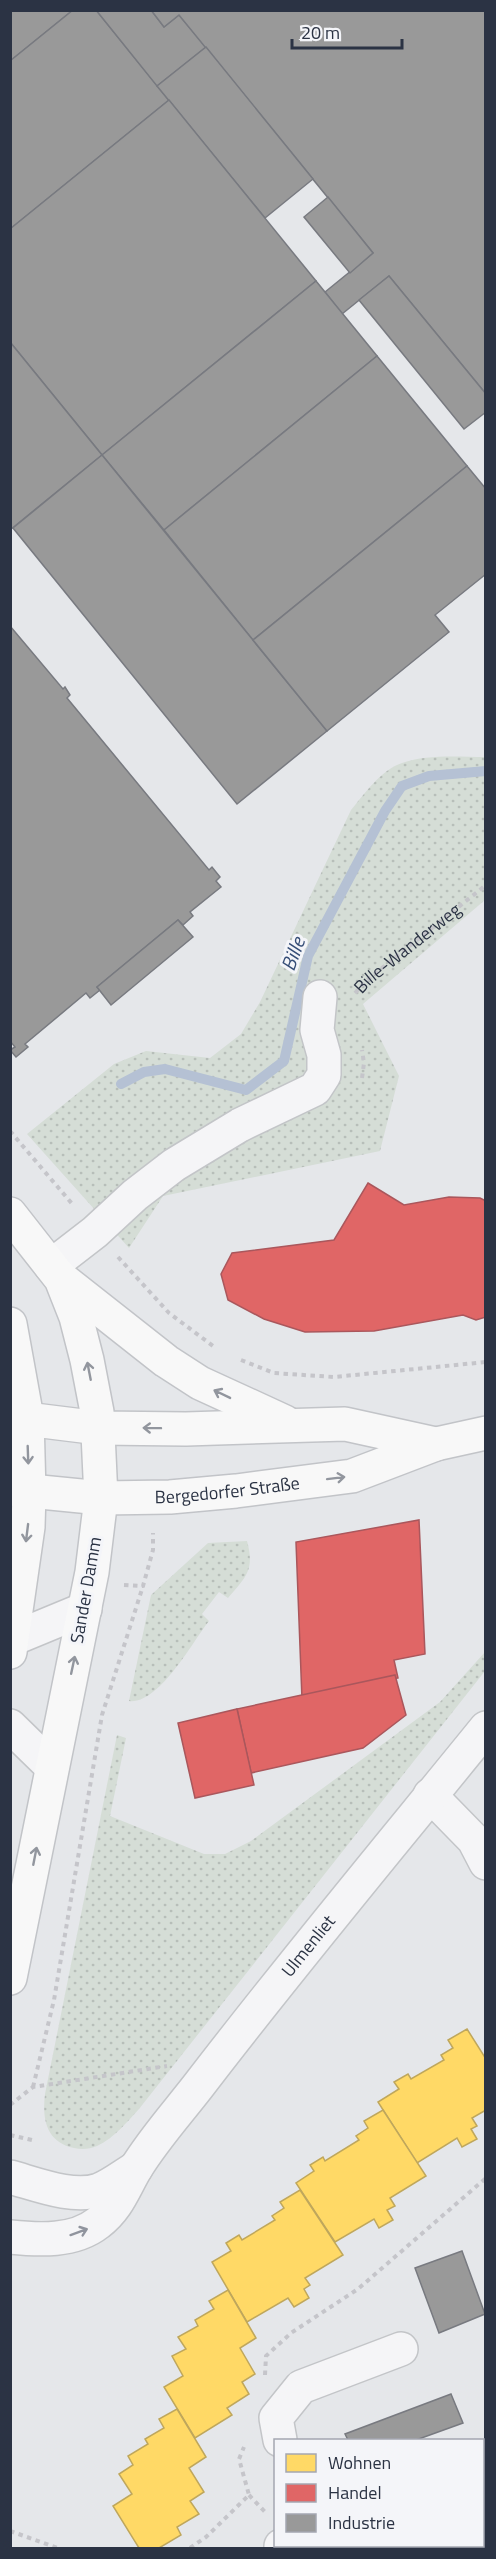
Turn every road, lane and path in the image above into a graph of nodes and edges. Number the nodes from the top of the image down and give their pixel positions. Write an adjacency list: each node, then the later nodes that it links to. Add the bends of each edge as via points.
1 (486, 885): 3 (path, Bille-Wanderweg, via 367,980)
2 (320, 997): 8 (street, via 317,1030 324,1055 324,1075 315,1089 240,1125 196,1152 135,1195)
3 (352, 1002)
4 (361, 1047): 5 (path, via 364,1063)
5 (359, 1084)
6 (10, 1131): 8 (path)
7 (12, 1221): 9 (main road, Sander Damm)
8 (95, 1232): 9 (street); 11 (path, via 169,1313)
9 (56, 1272): 15 (main road, one-way to 9, via 175,1367); 16 (main road, Sander Damm, one-way to 9, via 87,1360)
10 (10, 1324): 14 (main road)
11 (215, 1347)
12 (233, 1356): 13 (path, via 274,1373 334,1377)
13 (486, 1362)
14 (19, 1418): 16 (main road, Bergedorfer Straße); 19 (main road, one-way to 19)
15 (294, 1427): 16 (main road, Bergedorfer Straße, one-way to 16); 18 (main road, Bergedorfer Straße, via 345,1424)
16 (99, 1428): 20 (main road, Sander Damm)
17 (486, 1433): 18 (main road, Bergedorfer Straße)
18 (436, 1444): 20 (main road, Bergedorfer Straße, one-way to 18, via 181,1496 352,1476)
19 (20, 1491): 20 (main road, Bergedorfer Straße); 23 (main road, one-way to 23, via 28,1527)
20 (100, 1498): 22 (main road, Sander Damm)
21 (143, 1586): 31 (path, via 102,1715 54,2000)
22 (85, 1609): 23 (street); 26 (main road, Sander Damm, one-way to 22)
23 (11, 1644)
24 (10, 1726): 26 (street)
25 (486, 1728): 27 (street, Ulmenliet)
26 (52, 1767): 29 (main road, Sander Damm, one-way to 26)
27 (430, 1795): 28 (street, via 474,1840); 30 (street, Ulmenliet)
28 (486, 1863)
29 (10, 1978)
30 (221, 2057): 31 (path); 35 (street, Ulmenliet)
31 (33, 2087): 32 (path)
32 (10, 2105)
33 (10, 2135): 34 (path)
34 (36, 2141)
35 (136, 2168): 36 (street, Ulmenliet, via 98,2190 85,2192); 37 (street, Ulmenliet, one-way to 35, via 46,2238 81,2233 113,2208)
36 (10, 2177)
37 (10, 2237)
38 (401, 2349): 39 (street, via 301,2387 276,2418)
39 (280, 2439)
40 (10, 2531): 41 (path)
41 (57, 2548)

